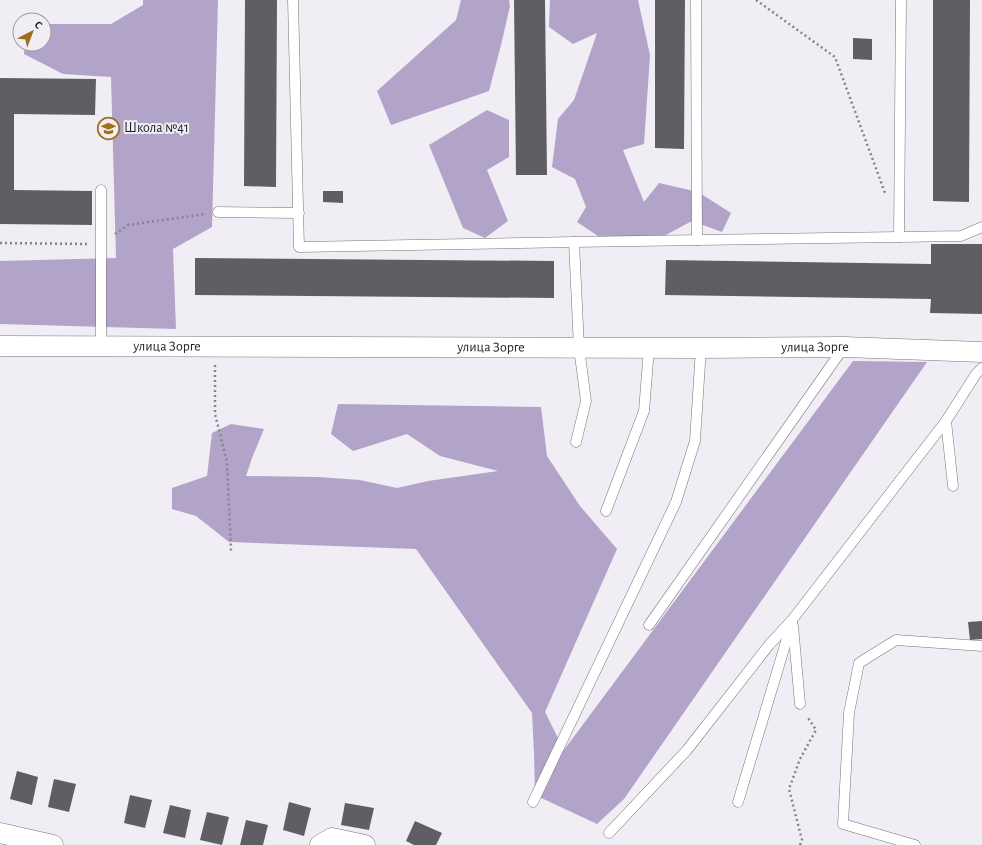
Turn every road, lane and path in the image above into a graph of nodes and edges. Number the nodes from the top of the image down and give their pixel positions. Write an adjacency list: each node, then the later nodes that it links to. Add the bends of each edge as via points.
1 (293, 0): 7 (lane)
2 (696, 0): 11 (lane)
3 (756, 0): 8 (path, via 836,57 891,212)
4 (901, 0): 8 (lane)
5 (101, 190): 14 (lane)
6 (218, 212): 7 (lane)
7 (299, 213): 12 (lane, via 299,247)
8 (900, 216): 10 (lane)
9 (982, 228): 10 (lane, via 961,236)
10 (899, 237): 11 (lane)
11 (697, 240): 12 (lane)
12 (574, 242): 17 (lane)
13 (0, 346): 14 (street, улица Зорге)
14 (101, 346): 15 (street, улица Зорге)
15 (215, 346): 17 (street, улица Зорге); 26 (path, via 215,414 227,462)
16 (844, 347): 19 (street, улица Зорге); 20 (street, улица Зорге); 28 (lane)
17 (579, 348): 18 (street, улица Зорге); 23 (lane, via 586,400)
18 (649, 348): 19 (street, улица Зорге); 25 (lane, via 644,411)
19 (701, 348): 31 (lane, via 695,441 676,502)
20 (982, 352)
21 (982, 368): 22 (lane)
22 (946, 421): 24 (lane); 27 (lane)
23 (576, 442)
24 (953, 486)
25 (606, 510)
26 (230, 551)
27 (792, 620): 30 (lane); 32 (lane); 34 (lane, via 769,645 687,750)
28 (649, 625)
29 (982, 646): 39 (lane, via 896,640 859,664 849,714 843,824)
30 (800, 704): 38 (path, via 816,730 800,759 789,789 802,840)
31 (533, 802)
32 (738, 802)
33 (0, 833): 35 (street)
34 (609, 833)
35 (54, 845)
36 (320, 845): 37 (street, via 332,838)
37 (365, 845)
38 (800, 845)
39 (915, 845)

